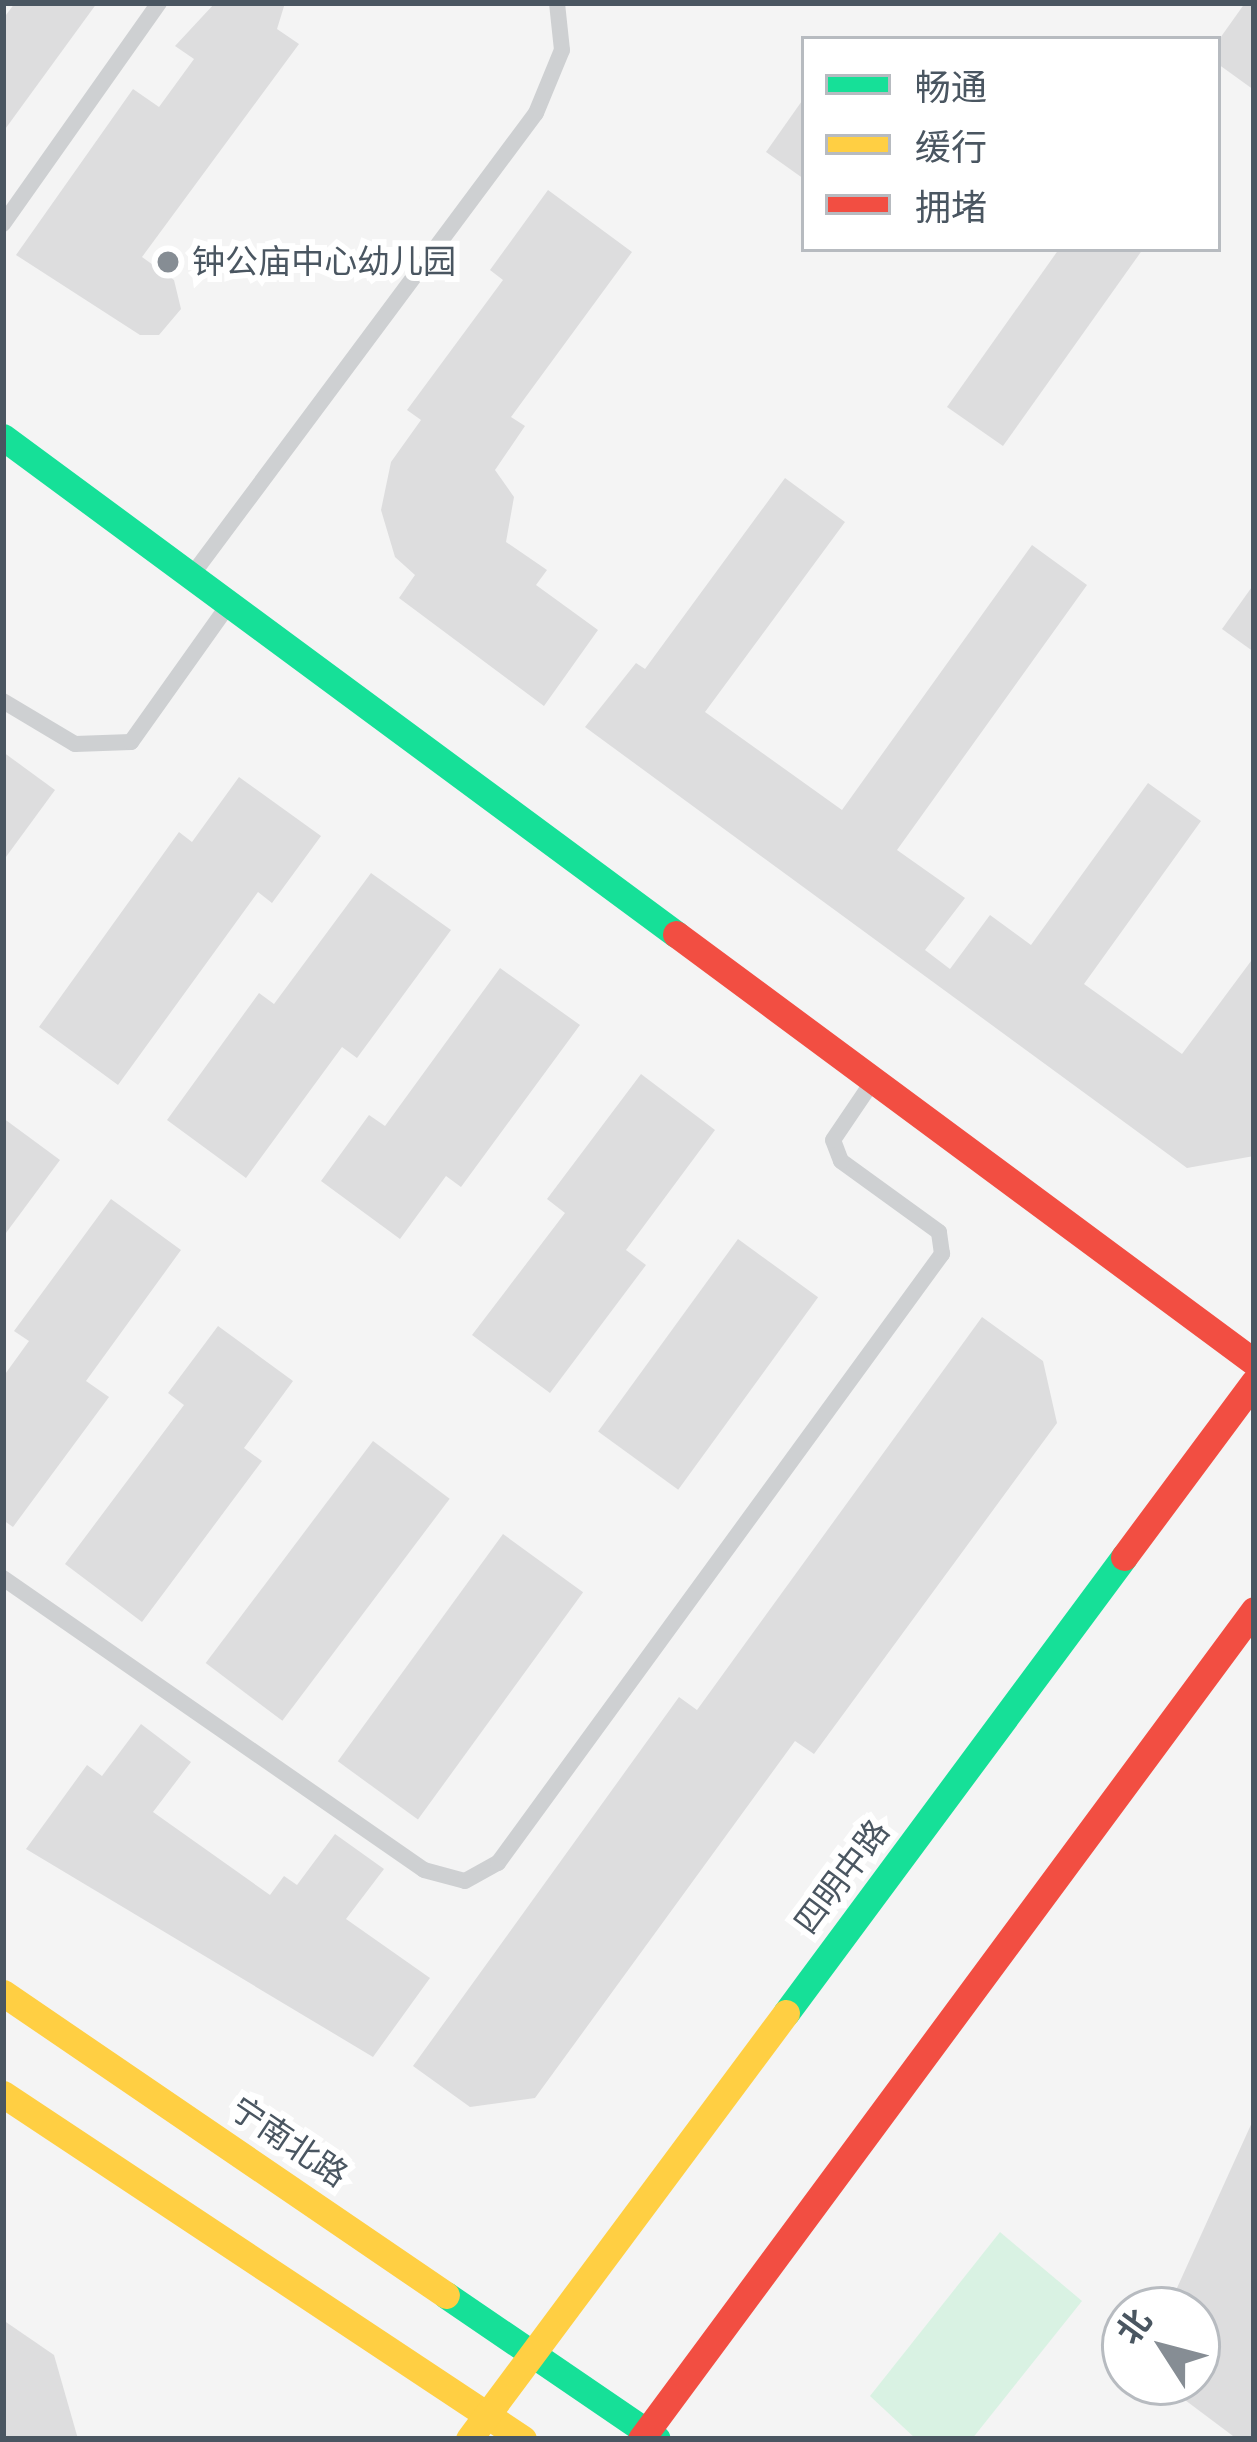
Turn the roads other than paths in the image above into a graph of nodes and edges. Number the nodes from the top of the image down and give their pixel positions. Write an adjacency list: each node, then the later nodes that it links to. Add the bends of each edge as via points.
1 (159, 3): 3 (lane)
2 (557, 3): 5 (lane, via 562,50 536,113)
3 (3, 224)
4 (3, 437): 5 (main road)
5 (191, 576): 6 (main road)
6 (229, 604): 7 (lane, via 131,742 75,744); 8 (main road)
7 (3, 701)
8 (873, 1081): 9 (main road); 11 (lane, via 833,1140 841,1161 939,1232 942,1254 498,1862 465,1881 424,1870)
9 (1254, 1362)
10 (1254, 1382): 15 (main road, 四明中路)
11 (3, 1578)
12 (1254, 1610): 17 (main road)
13 (3, 1993): 15 (main road, 宁南北路)
14 (3, 2094): 16 (main road)
15 (535, 2350): 16 (main road, 四明中路); 17 (main road, 宁南北路)
16 (488, 2415): 18 (main road, 四明中路); 19 (main road)
17 (648, 2437)
18 (469, 2439)
19 (523, 2439)

